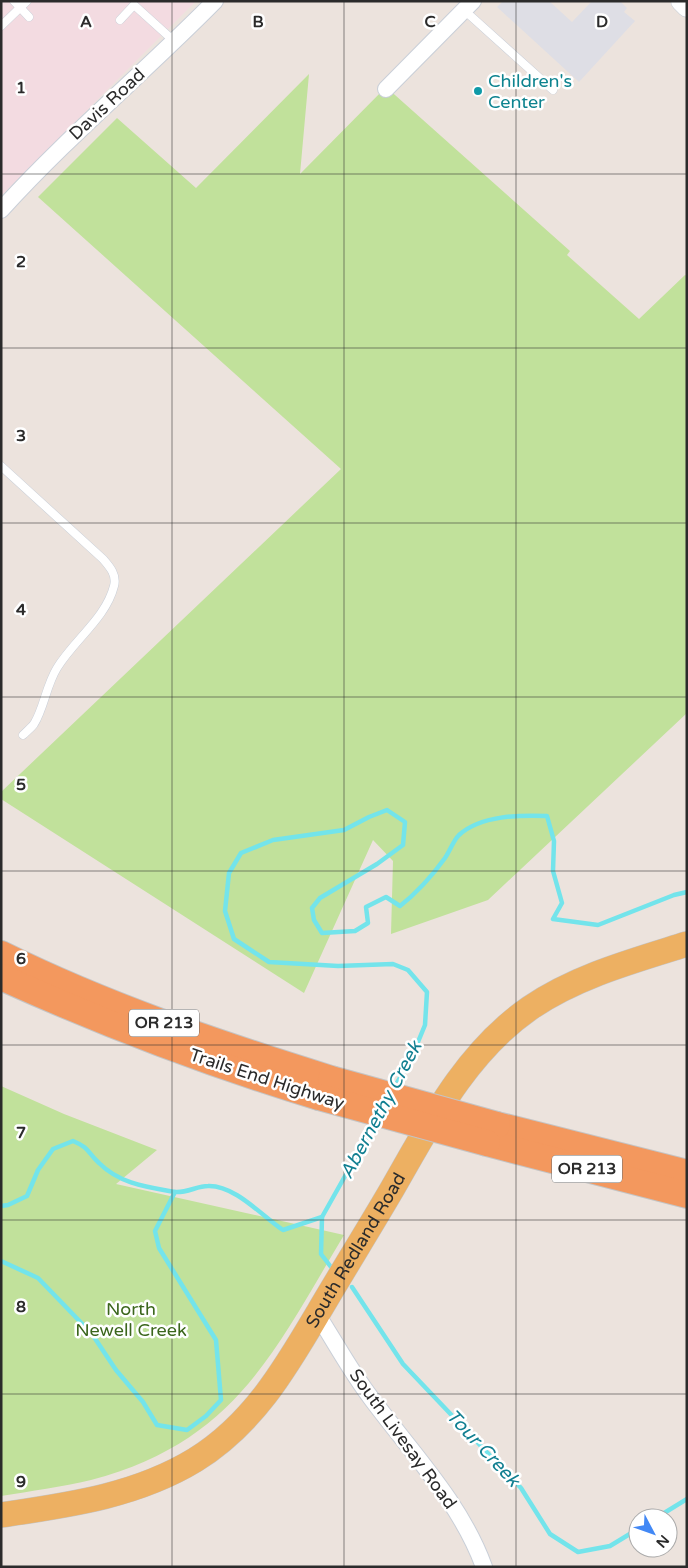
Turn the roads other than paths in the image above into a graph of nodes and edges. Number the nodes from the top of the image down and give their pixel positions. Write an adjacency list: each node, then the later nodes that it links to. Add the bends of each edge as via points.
1 (14, 1): 7 (lane)
2 (27, 1): 7 (lane)
3 (215, 1): 11 (street, Davis Road)
4 (681, 1): 6 (street)
5 (468, 5): 12 (street); 13 (lane)
6 (687, 6)
7 (20, 8): 8 (lane); 10 (lane)
8 (29, 18)
9 (120, 20): 11 (lane, via 134,5)
10 (1, 26)
11 (175, 42): 14 (street, Davis Road, via 76,132)
12 (386, 89)
13 (553, 90)
14 (1, 210)
15 (1, 466): 16 (lane, via 104,559 113,571 114,584 109,600 58,666 47,685 34,725)
16 (23, 735)
17 (687, 944): 24 (main road, South Redland Road, via 570,985 525,1012 486,1046 446,1099)
18 (1, 954): 20 (highway, Trails End Highway / OR 213)
19 (1, 977): 20 (highway, Trails End Highway / OR 213, via 170,1047)
20 (325, 1088): 21 (highway, Trails End Highway / OR 213, bridge)
21 (492, 1134): 22 (highway, Trails End Highway / OR 213); 23 (highway, Trails End Highway / OR 213)
22 (687, 1174)
23 (687, 1195)
24 (317, 1314): 25 (main road, South Redland Road, via 268,1394 233,1432 196,1459 157,1480 102,1498); 26 (street, South Livesay Road, via 370,1397 452,1507 472,1539)
25 (1, 1515)
26 (484, 1567)

